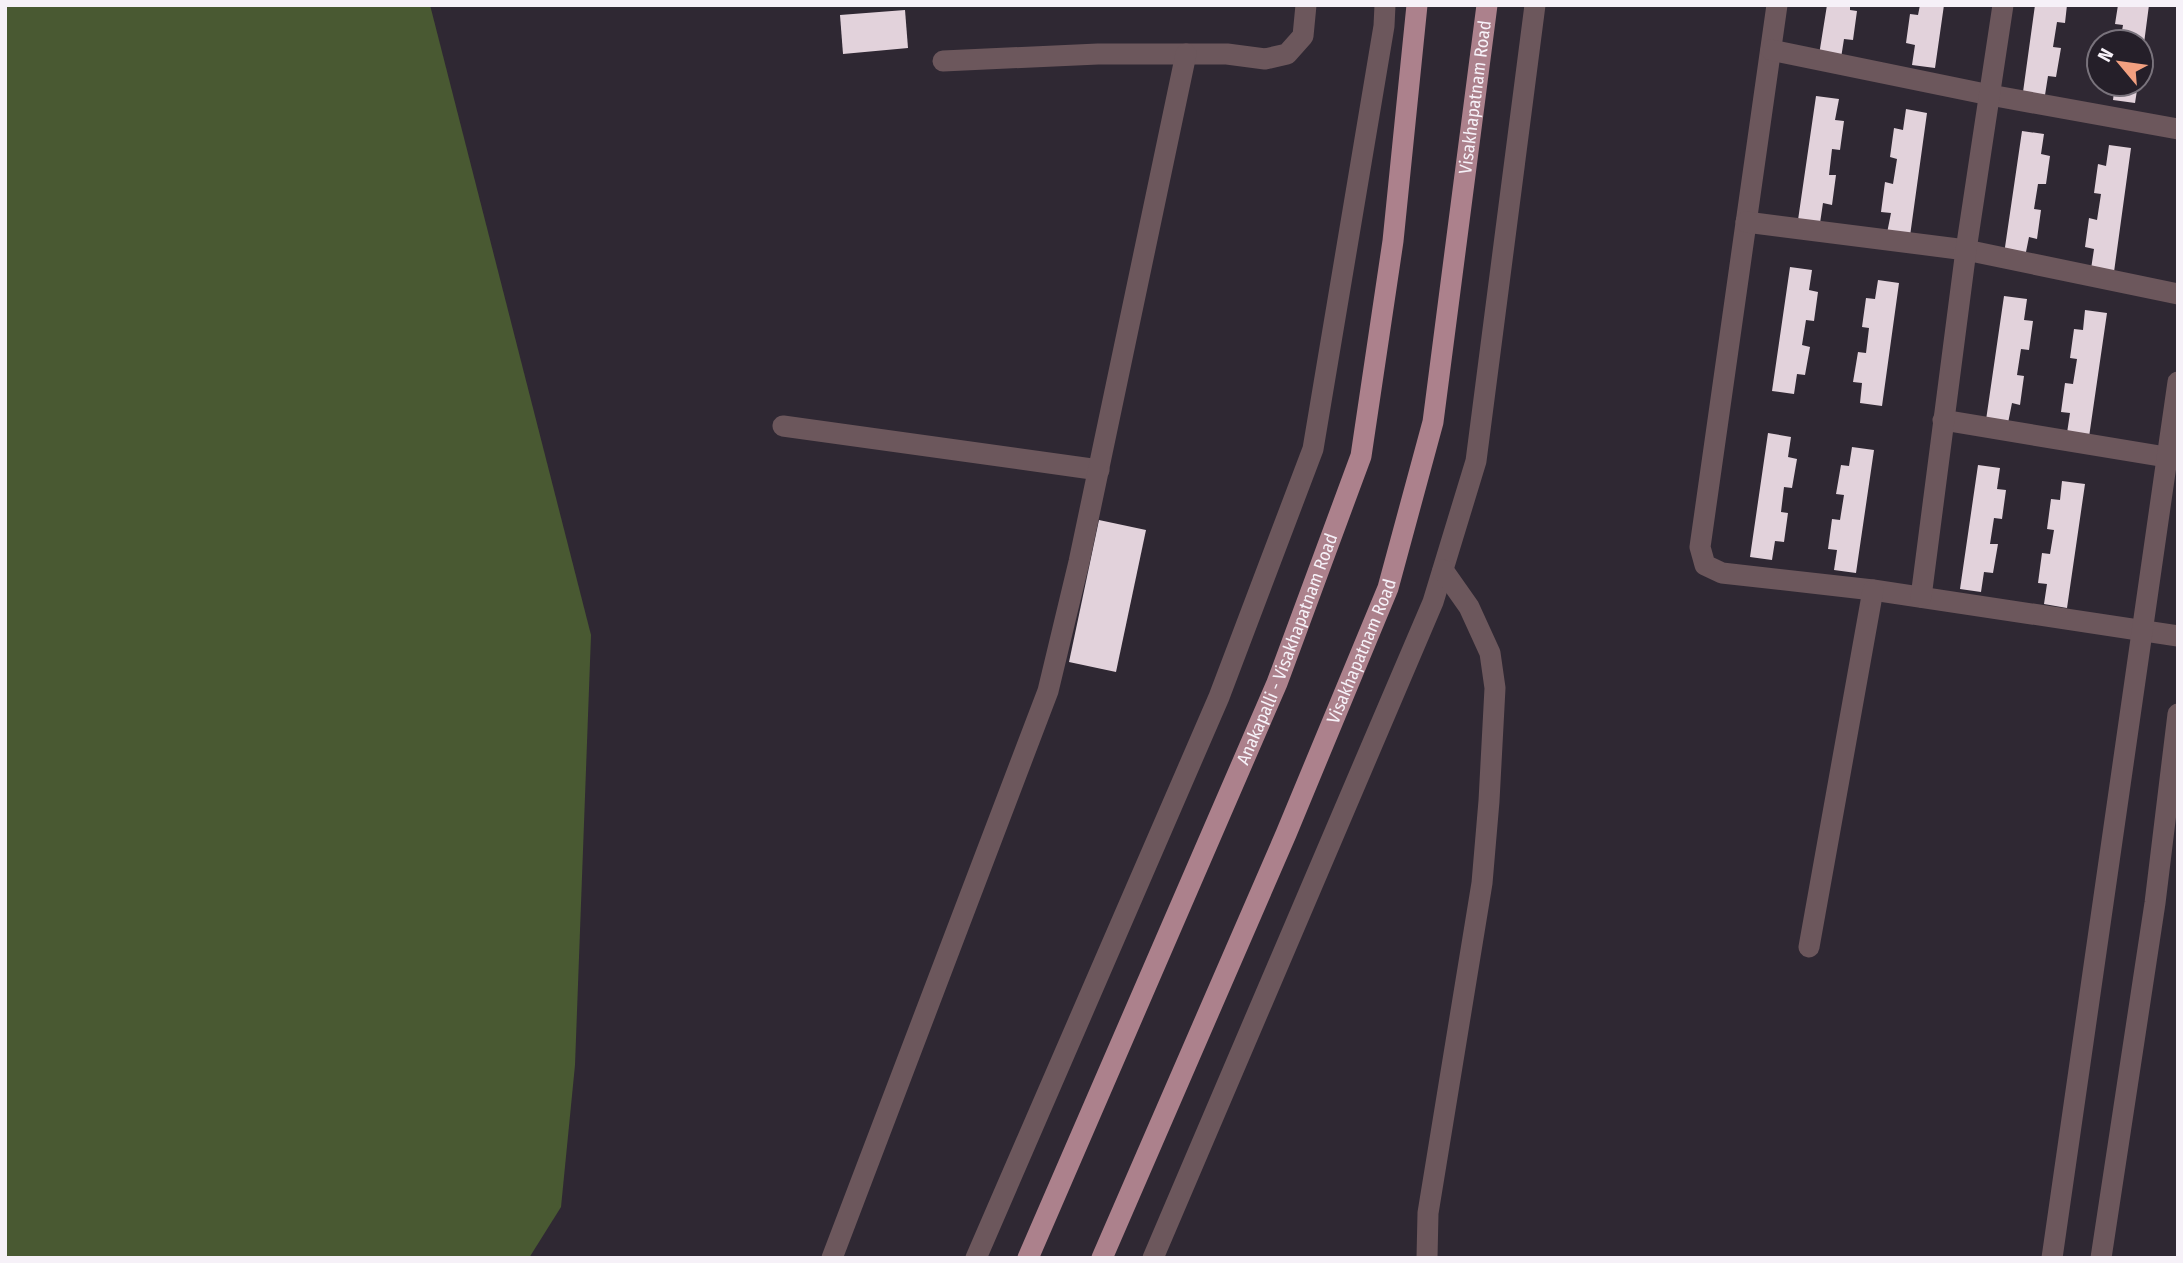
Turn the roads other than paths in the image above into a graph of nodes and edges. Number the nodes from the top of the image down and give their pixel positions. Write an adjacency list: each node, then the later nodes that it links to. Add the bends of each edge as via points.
1 (1306, 5): 9 (street, via 1303,36 1287,54 1265,59)
2 (1385, 5): 29 (street, via 1313,449 1219,697)
3 (1417, 5): 30 (main road, Anakapalli - Visakhapatnam Road, via 1393,241 1362,456 1278,683)
4 (1488, 5): 31 (main road, Visakhapatnam Road, via 1433,422 1388,588)
5 (1535, 5): 21 (street, via 1476,461)
6 (1777, 5): 8 (street)
7 (2003, 5): 11 (street)
8 (1771, 50): 11 (street); 13 (street)
9 (1186, 54): 10 (street); 20 (street)
10 (943, 61)
11 (1990, 95): 12 (street); 14 (street)
12 (2178, 130)
13 (1746, 222): 14 (street); 22 (street, via 1700,547 1705,565 1722,573)
14 (1966, 250): 15 (street); 17 (street)
15 (2178, 294)
16 (2178, 382): 19 (street)
17 (1943, 420): 19 (street); 23 (street)
18 (783, 426): 20 (street)
19 (2172, 458): 24 (street)
20 (1098, 470): 28 (street, via 1048,691)
21 (1443, 570): 32 (street); 33 (street, via 1469,607 1490,653 1495,688 1482,883 1428,1213)
22 (1873, 590): 23 (street); 27 (street)
23 (1921, 597): 24 (street)
24 (2142, 629): 25 (street); 34 (street)
25 (2178, 636)
26 (2178, 714): 35 (street, via 2155,903)
27 (1809, 947)
28 (832, 1258)
29 (976, 1258)
30 (1028, 1258)
31 (1102, 1258)
32 (1153, 1258)
33 (1427, 1258)
34 (2052, 1258)
35 (2101, 1258)

